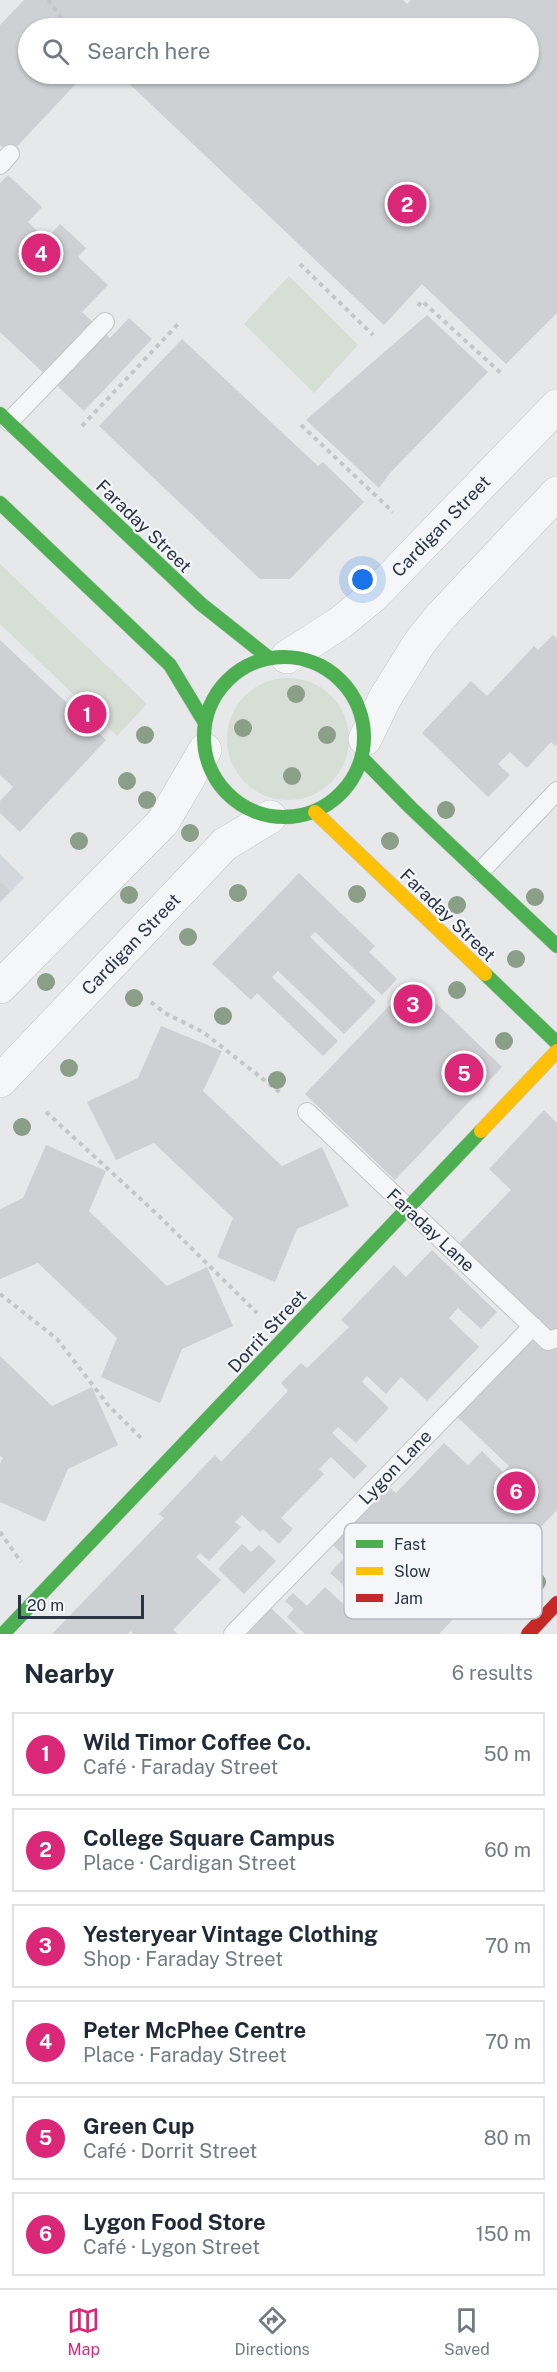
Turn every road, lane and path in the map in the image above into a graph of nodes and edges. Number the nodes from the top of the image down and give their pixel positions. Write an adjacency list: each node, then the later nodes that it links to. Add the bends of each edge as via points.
1 (48, 0): 2 (path)
2 (62, 18)
3 (300, 264): 7 (path)
4 (418, 306): 8 (path, via 422,301)
5 (105, 322): 10 (lane)
6 (180, 322): 12 (path)
7 (373, 335)
8 (503, 375)
9 (557, 406): 16 (street, Cardigan Street, via 373,596 340,623)
10 (5, 418): 16 (street, Faraday Street, via 201,604)
11 (301, 425): 15 (path)
12 (82, 426)
13 (557, 493): 18 (street, via 420,642 385,698)
14 (0, 503): 17 (street, via 170,665)
15 (393, 512)
16 (278, 657): 17 (street, via 247,665 227,680 212,700); 18 (street, via 311,661 333,673 351,692 362,715)
17 (205, 736): 21 (street, via 212,773 227,794 246,809); 24 (street, via 163,822)
18 (364, 749): 20 (street, via 352,782 336,800); 22 (street, via 411,808)
19 (557, 791): 22 (lane)
20 (315, 812): 21 (street, via 293,818); 26 (street, Faraday Street)
21 (270, 817): 28 (street, Cardigan Street, via 225,844)
22 (480, 872): 23 (street)
23 (557, 946)
24 (0, 987)
25 (151, 1002): 30 (path, via 203,1032)
26 (557, 1043)
27 (557, 1051): 31 (street, Dorrit Street)
28 (0, 1081)
29 (46, 1112): 33 (path)
30 (307, 1112): 31 (lane, Faraday Lane)
31 (409, 1209): 34 (lane, Faraday Lane); 41 (street, Dorrit Street)
32 (0, 1294): 36 (path, via 57,1338 108,1405)
33 (264, 1319)
34 (532, 1326): 35 (lane, Faraday Lane, via 548,1341); 42 (lane, Lygon Lane)
35 (557, 1338)
36 (146, 1443)
37 (0, 1532): 38 (path)
38 (25, 1568)
39 (557, 1603): 40 (street)
40 (533, 1632)
41 (3, 1634)
42 (233, 1634)

